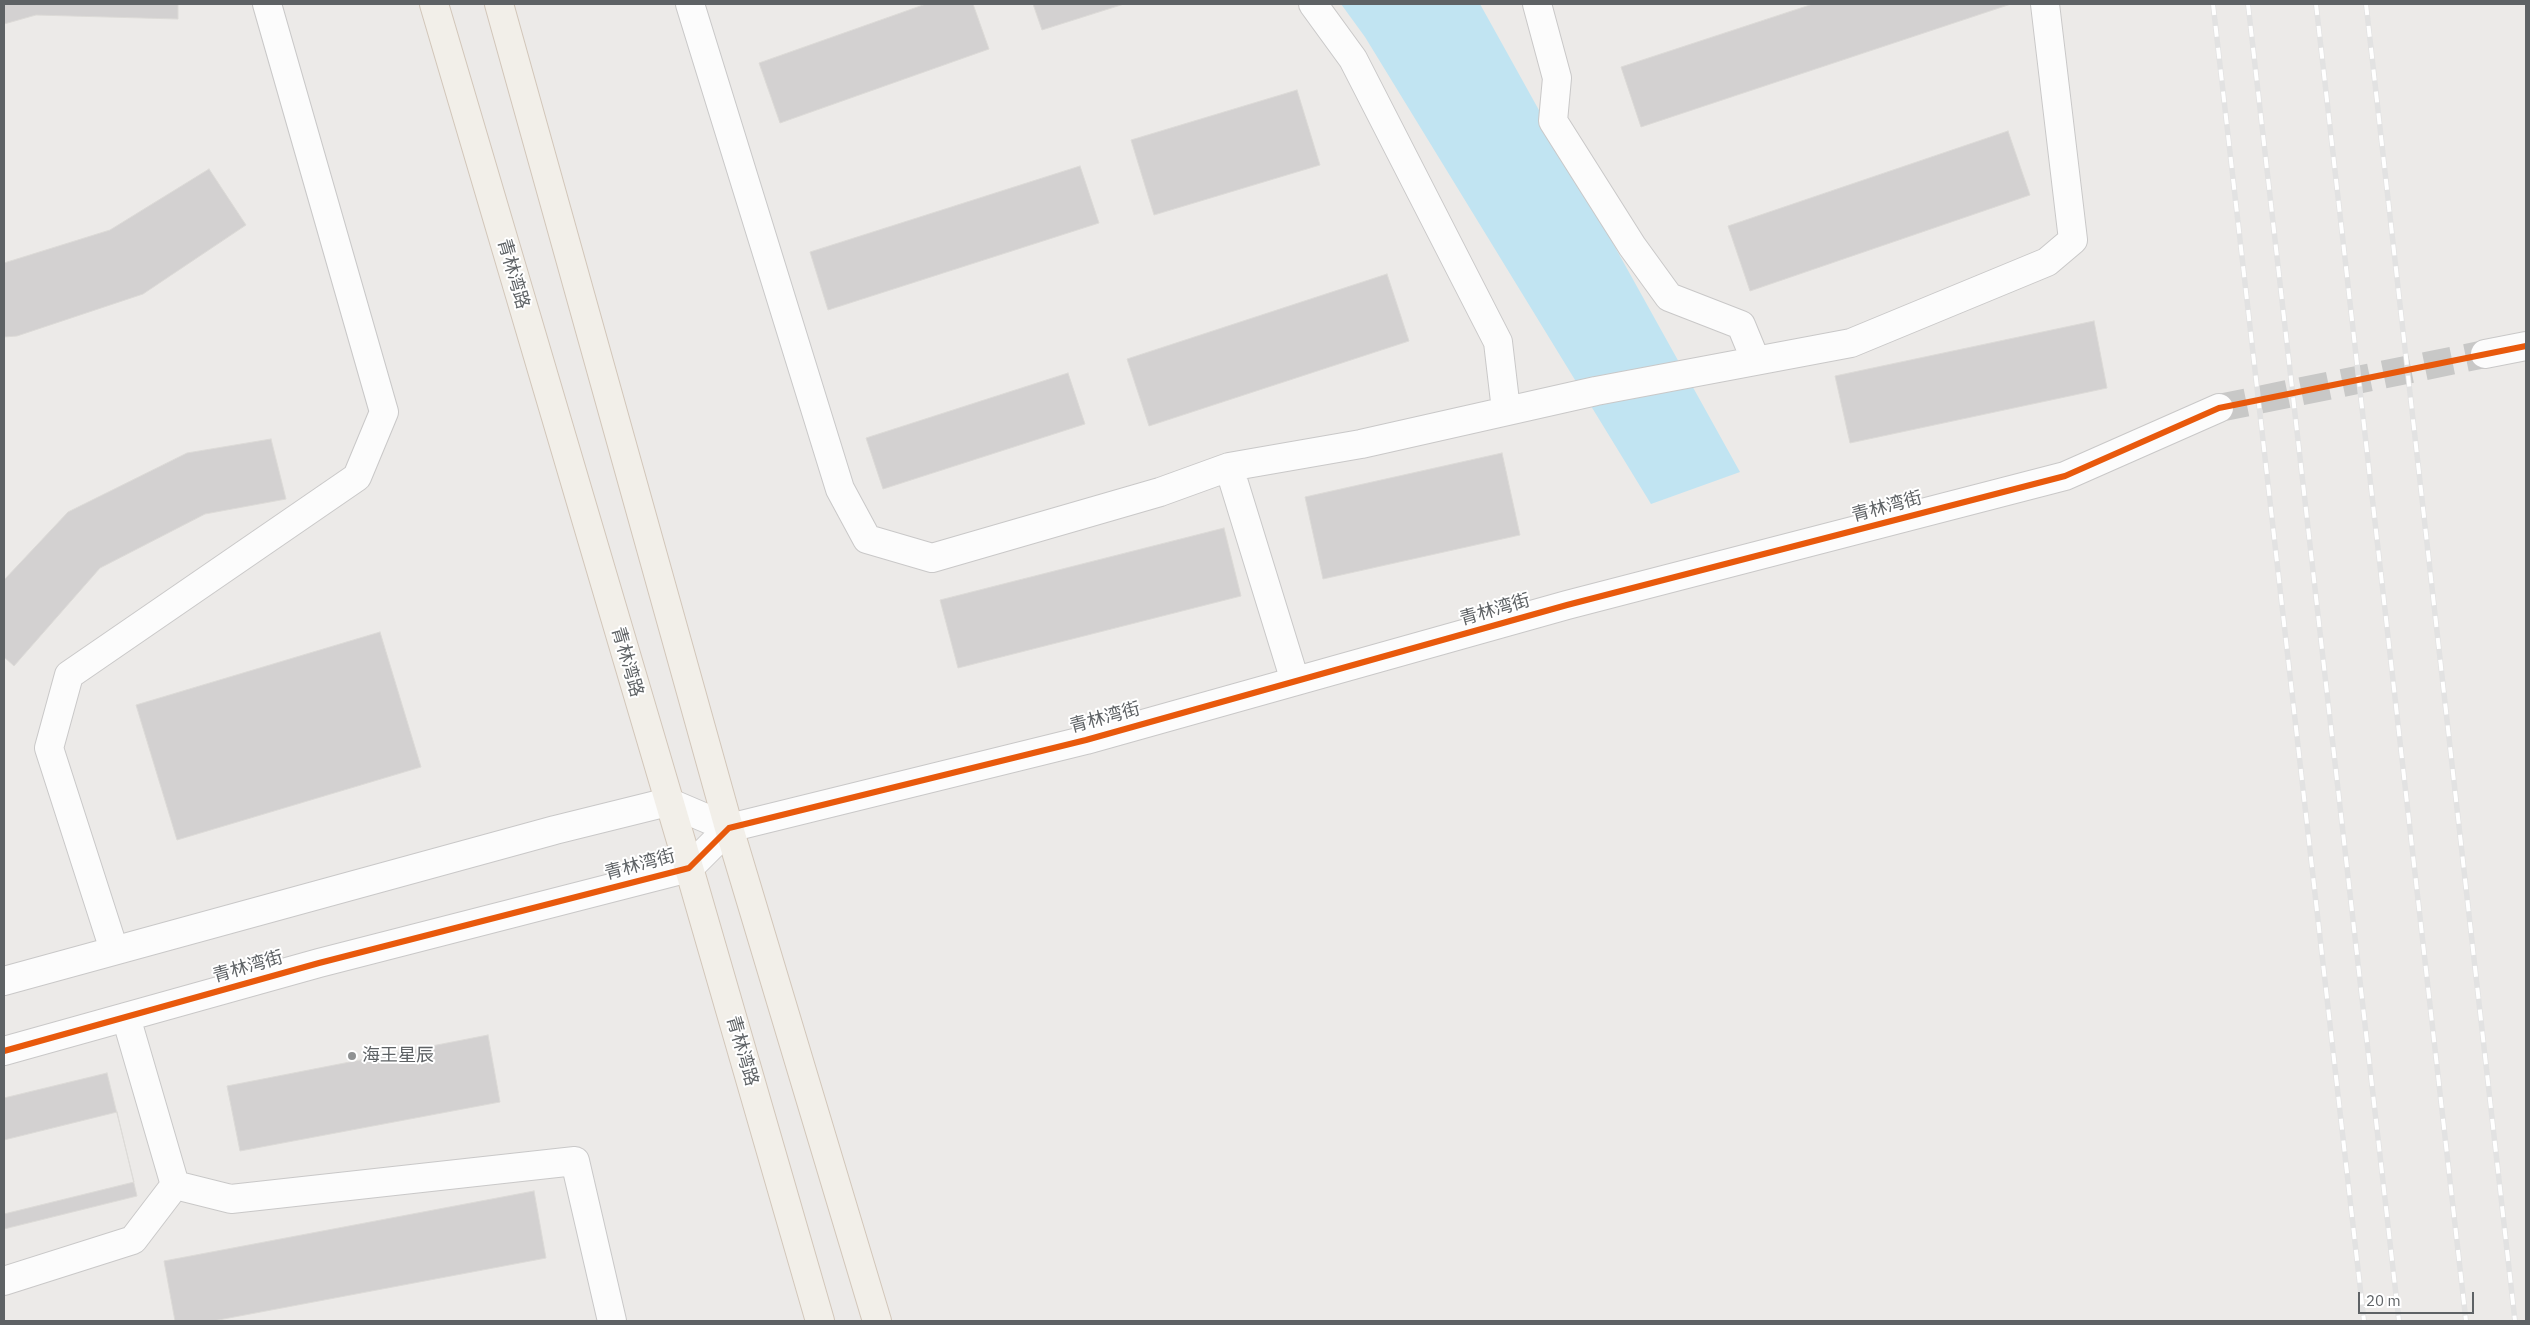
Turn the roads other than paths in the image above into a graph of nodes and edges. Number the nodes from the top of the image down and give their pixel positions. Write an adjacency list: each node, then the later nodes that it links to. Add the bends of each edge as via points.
1 (267, 4): 18 (street, via 384,412 357,477 69,675 49,748)
2 (434, 4): 15 (main road, 青林湾路)
3 (499, 4): 16 (main road)
4 (690, 4): 13 (street, via 840,489 867,539 932,558 1160,492)
5 (1313, 4): 12 (street, via 1353,59 1498,342)
6 (1537, 4): 10 (street, via 1557,78 1553,121 1632,246 1670,297 1741,324)
7 (2045, 4): 10 (street, via 2073,240 2047,262 1851,343)
8 (2526, 346): 9 (street)
9 (2485, 354)
10 (1755, 360): 12 (street)
11 (2219, 408): 14 (street, 青林湾街, via 2065,476 1567,605)
12 (1506, 410): 13 (street, via 1362,444)
13 (1229, 467): 14 (street)
14 (1295, 681): 16 (street, 青林湾街, via 1086,740)
15 (668, 802): 16 (street); 17 (main road, 青林湾路); 18 (street)
16 (729, 828): 17 (street, 青林湾街); 26 (main road)
17 (689, 868): 20 (street, 青林湾街, via 319,963); 25 (main road, 青林湾路)
18 (114, 950): 19 (street)
19 (4, 981)
20 (126, 1017): 21 (street, 青林湾街); 22 (street)
21 (4, 1051)
22 (175, 1185): 23 (street, via 133,1240); 24 (street, via 231,1199 575,1161)
23 (4, 1281)
24 (612, 1321)
25 (820, 1321)
26 (877, 1321)

